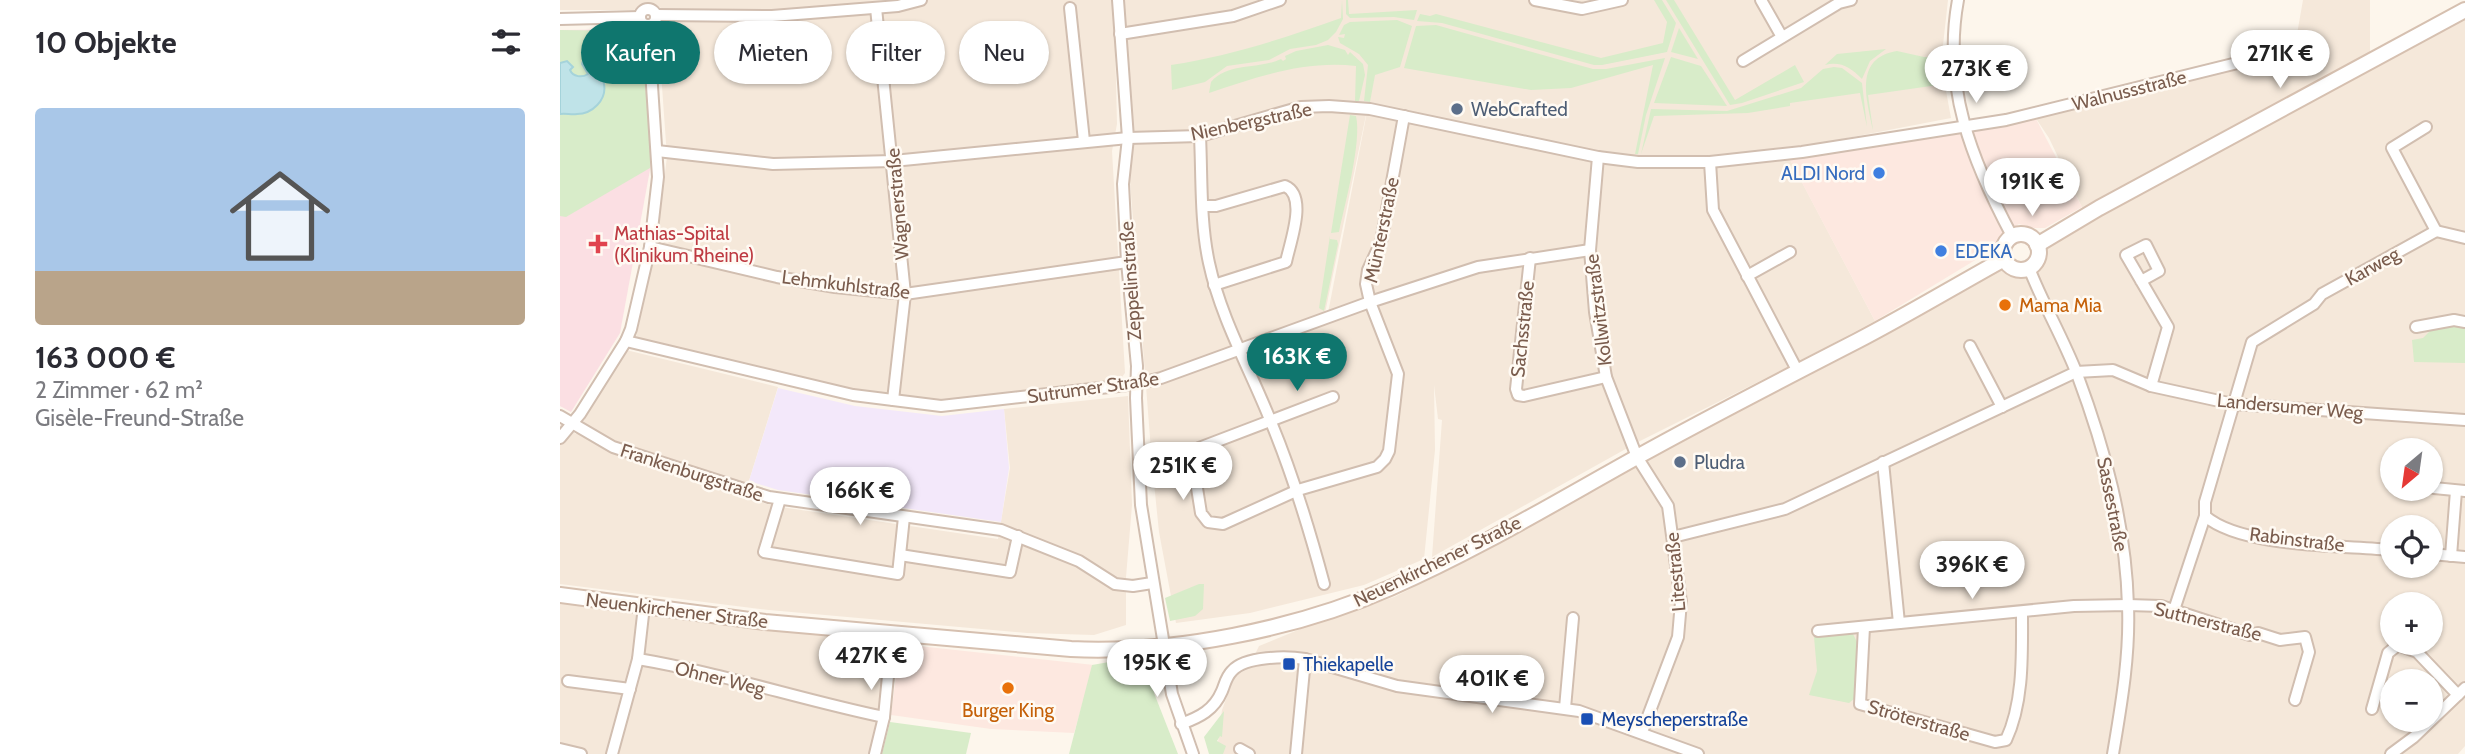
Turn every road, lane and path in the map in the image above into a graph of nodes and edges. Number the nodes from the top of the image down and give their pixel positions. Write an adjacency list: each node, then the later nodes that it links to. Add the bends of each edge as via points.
1 (823, 0): 14 (street)
2 (921, 0): 11 (street)
3 (1118, 0): 17 (street, Zeppelinstraße)
4 (1280, 0): 17 (street, via 1233,16)
5 (1535, 0): 6 (street, via 1582,9)
6 (1622, 0)
7 (1761, 0): 18 (street)
8 (1850, 0): 18 (street)
9 (1958, 0): 24 (street, via 1954,55)
10 (650, 8): 14 (street, via 772,16)
11 (876, 8): 14 (street); 30 (street, Wagnerstraße)
12 (1070, 8): 27 (street)
13 (2465, 10): 36 (street)
14 (822, 13)
15 (560, 19): 16 (street)
16 (644, 21)
17 (1120, 34): 26 (street, Zeppelinstraße)
18 (1782, 37): 20 (street)
19 (2294, 49): 24 (street, Walnussstraße)
20 (1743, 61)
21 (650, 84): 28 (street)
22 (1404, 116): 25 (street, Nienbergstraße, via 1370,109 1301,107); 29 (street, Nienbergstraße); 48 (street, Münterstraße, via 1381,242 1368,270)
23 (2426, 127): 33 (street, via 2392,148)
24 (1965, 128): 31 (street, Nienbergstraße); 34 (street, via 1983,182)
25 (1200, 136): 26 (street, Nienbergstraße); 32 (street)
26 (1128, 138): 27 (street, Nienbergstraße); 42 (street, Zeppelinstraße, via 1124,184)
27 (1084, 141): 30 (street, Nienbergstraße)
28 (657, 150): 30 (street, Nienbergstraße, via 774,164); 37 (street)
29 (1598, 157): 31 (street, Nienbergstraße); 38 (street, Kollwitzstraße)
30 (893, 161): 47 (street, Wagnerstraße)
31 (1710, 162): 44 (street, via 1713,210)
32 (1203, 206): 46 (street); 46 (street, via 1285,187 1297,195 1286,262)
33 (2437, 231): 35 (street); 61 (street, Karweg, via 2322,294 2314,304 2252,342)
34 (2012, 236): 36 (street, via 2026,235); 41 (street, via 2003,246)
35 (2465, 238)
36 (2037, 245): 43 (street, via 2038,258)
37 (650, 247): 47 (street, Lehmkuhlstraße, via 835,287); 51 (street)
38 (1590, 250): 40 (street, Sutrumer Straße); 56 (street, Kollwitzstraße)
39 (1790, 252): 44 (street)
40 (1530, 258): 48 (street, Sutrumer Straße, via 1478,267); 56 (street, Sachsstraße, via 1518,395)
41 (2004, 260): 43 (street, via 2015,269); 54 (street, Neuenkirchener Straße)
42 (1127, 262): 47 (street, Lehmkuhlstraße); 57 (street, Zeppelinstraße)
43 (2029, 268): 55 (street, Sassestraße)
44 (1747, 276): 54 (street)
45 (2141, 281): 58 (street, via 2168,327)
46 (1214, 285): 53 (street)
47 (905, 294): 60 (street, Wagnerstraße)
48 (1370, 302): 53 (street, Sutrumer Straße); 71 (street, Münterstraße, via 1398,373 1389,451 1377,467)
49 (2465, 322): 50 (street)
50 (2416, 327)
51 (626, 341): 60 (street, Sutrumer Straße, via 852,395); 66 (street)
52 (1970, 346): 62 (street)
53 (1238, 350): 57 (street, Sutrumer Straße); 64 (street)
54 (1797, 370): 68 (street, Neuenkirchener Straße)
55 (2076, 372): 58 (street, Landersumer Weg, via 2113,370); 62 (street, Landersumer Weg); 86 (street, Sassestraße, via 2112,483)
56 (1606, 377): 68 (street, Kollwitzstraße)
57 (1136, 384): 60 (street, Sutrumer Straße, via 941,406); 83 (street, Zeppelinstraße, via 1140,505)
58 (2151, 386): 61 (street, Landersumer Weg)
59 (1333, 397): 64 (street)
60 (893, 400)
61 (2233, 404): 65 (street, Landersumer Weg); 74 (street)
62 (2002, 407): 69 (street, Landersumer Weg)
63 (560, 416): 66 (street, Frankenburgstraße)
64 (1270, 419): 71 (street); 71 (street, Münterstraße, via 1199,448 1193,456 1201,513 1208,522 1223,524)
65 (2465, 420)
66 (573, 424): 67 (street); 73 (street, Frankenburgstraße, via 613,447)
67 (560, 439)
68 (1637, 457): 77 (street, Litestraße, via 1668,506); 95 (street, Neuenkirchener Straße, via 1431,569 1371,596 1298,620)
69 (1883, 462): 77 (street, Landersumer Weg, via 1785,509); 91 (street)
70 (2443, 489): 72 (street)
71 (1298, 490): 84 (street)
72 (2461, 491): 81 (street)
73 (780, 499): 75 (street, Frankenburgstraße); 79 (street, via 764,552 898,573)
74 (2205, 516): 78 (street, Rabinstraße, via 2217,526 2262,538); 88 (street)
75 (904, 517): 76 (street, Frankenburgstraße); 79 (street)
76 (1018, 536): 79 (street, via 1010,572); 83 (street, Frankenburgstraße, via 1079,561 1115,584)
77 (1673, 537): 106 (street, Litestraße, via 1681,602 1678,637)
78 (2380, 549)
79 (900, 555)
80 (2443, 555): 81 (street)
81 (2451, 556): 82 (street)
82 (2465, 557)
83 (1152, 583): 95 (street, Zeppelinstraße)
84 (1324, 584)
85 (560, 595): 87 (street, Neuenkirchener Straße)
86 (2129, 605): 88 (street, Suttnerstraße); 89 (street, Suttnerstraße); 114 (street, Sassestraße)
87 (644, 606): 94 (street, Neuenkirchener Straße); 96 (street)
88 (2174, 610): 101 (street, Suttnerstraße, via 2250,635 2280,640 2305,637 2309,652)
89 (2022, 612): 91 (street, Suttnerstraße); 92 (street, Ströterstraße, via 2022,669 2012,728 2006,740 1994,742 1860,704)
90 (1573, 618): 102 (street)
91 (1899, 623): 92 (street, Suttnerstraße)
92 (1864, 627): 93 (street, Suttnerstraße)
93 (1818, 631)
94 (892, 635): 95 (street, Neuenkirchener Straße, via 1080,649); 104 (street)
95 (1163, 646): 105 (street, Zeppelinstraße)
96 (638, 659): 99 (street); 104 (street, Ohner Weg)
97 (1305, 659): 102 (street, via 1397,686); 105 (street, via 1282,657 1241,664 1230,673 1216,703 1202,716); 112 (street)
98 (568, 681): 99 (street)
99 (630, 689): 109 (street)
100 (2462, 691): 103 (street, via 2417,652 2398,645 2388,653); 115 (street)
101 (2295, 700)
102 (1565, 708): 106 (street)
103 (2372, 709)
104 (884, 717): 110 (street)
105 (1181, 724): 111 (street, Zeppelinstraße)
106 (1642, 732): 113 (street)
107 (560, 749): 108 (street)
108 (581, 754)
109 (612, 754)
110 (875, 754)
111 (1193, 754)
112 (1296, 754)
113 (1698, 754)
114 (2113, 754)
115 (2391, 754)

